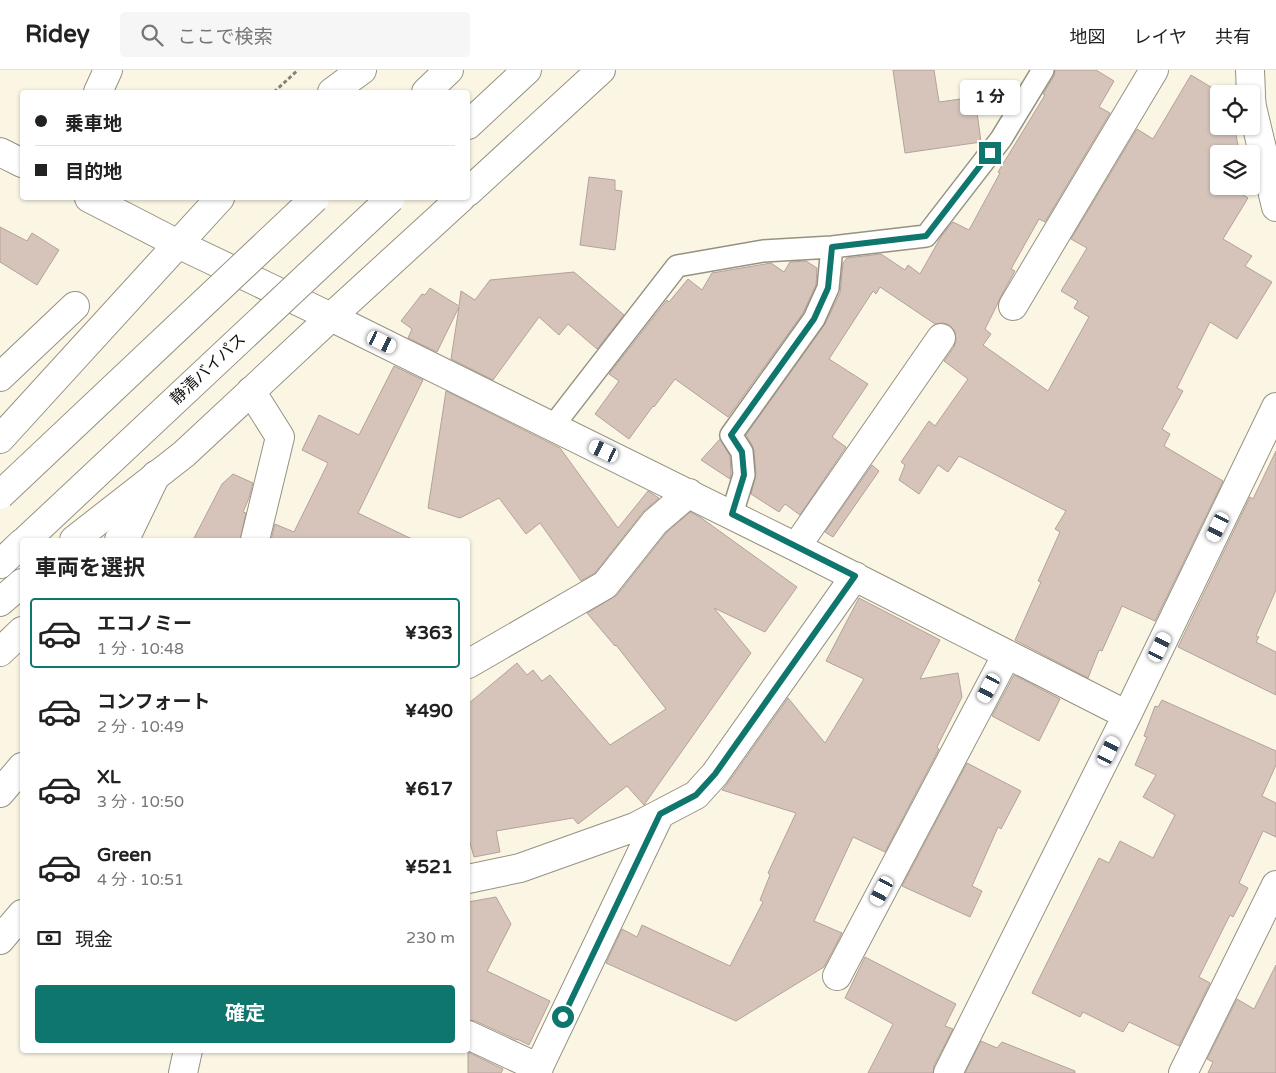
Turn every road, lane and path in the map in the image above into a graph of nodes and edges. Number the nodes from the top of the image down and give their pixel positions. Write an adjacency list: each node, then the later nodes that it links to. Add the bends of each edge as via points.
1 (108, 70): 12 (main road)
2 (298, 70): 13 (path)
3 (351, 70): 14 (main road)
4 (362, 70): 15 (main road)
5 (450, 70): 16 (main road)
6 (527, 70): 17 (main road)
7 (601, 70): 21 (main road)
8 (1043, 70): 29 (lane, via 1001,139 926,236)
9 (1154, 70): 31 (main road)
10 (1250, 70): 11 (main road)
11 (1251, 85)
12 (99, 90)
13 (276, 90)
14 (330, 90)
15 (335, 90)
16 (428, 90)
17 (470, 123)
18 (1259, 135): 27 (main road)
19 (0, 152): 20 (main road)
20 (20, 162)
21 (470, 190)
22 (93, 200): 28 (main road)
23 (218, 200): 28 (main road)
24 (313, 200): 41 (main road, bridge)
25 (389, 200): 43 (main road, 静清バイパス, bridge)
26 (459, 200): 32 (main road)
27 (1276, 207)
28 (178, 244): 32 (main road); 38 (main road)
29 (832, 247): 37 (lane, via 763,251 677,266); 42 (lane, via 828,288 814,319 731,435 742,452 744,475)
30 (75, 306): 34 (main road)
31 (1013, 306)
32 (331, 317): 35 (main road); 37 (main road)
33 (941, 338): 48 (main road)
34 (0, 376)
35 (251, 391): 39 (main road, via 184,454); 46 (main road, via 280,437)
36 (1276, 407): 57 (main road)
37 (552, 426): 40 (main road)
38 (0, 439)
39 (156, 475): 44 (main road); 45 (main road, via 129,531)
40 (689, 493): 42 (main road); 56 (main road, via 654,522 605,585)
41 (0, 495)
42 (732, 514): 48 (main road)
43 (28, 538)
44 (77, 538)
45 (122, 538)
46 (255, 538)
47 (20, 545): 49 (main road)
48 (796, 547): 50 (main road)
49 (0, 564)
50 (855, 576): 55 (main road); 60 (main road, via 715,774 696,795)
51 (20, 585): 52 (main road)
52 (0, 602)
53 (20, 633): 54 (main road)
54 (0, 652)
55 (1007, 654): 57 (main road); 65 (main road)
56 (470, 663)
57 (1127, 715): 70 (main road)
58 (20, 769): 59 (main road)
59 (0, 793)
60 (660, 814): 61 (main road, via 635,827 520,868); 68 (main road)
61 (470, 879)
62 (1276, 885): 71 (main road)
63 (20, 916): 64 (main road)
64 (0, 940)
65 (837, 976)
66 (470, 1036): 68 (main road)
67 (187, 1053): 69 (main road)
68 (538, 1070)
69 (183, 1073)
70 (948, 1073)
71 (1183, 1073)

